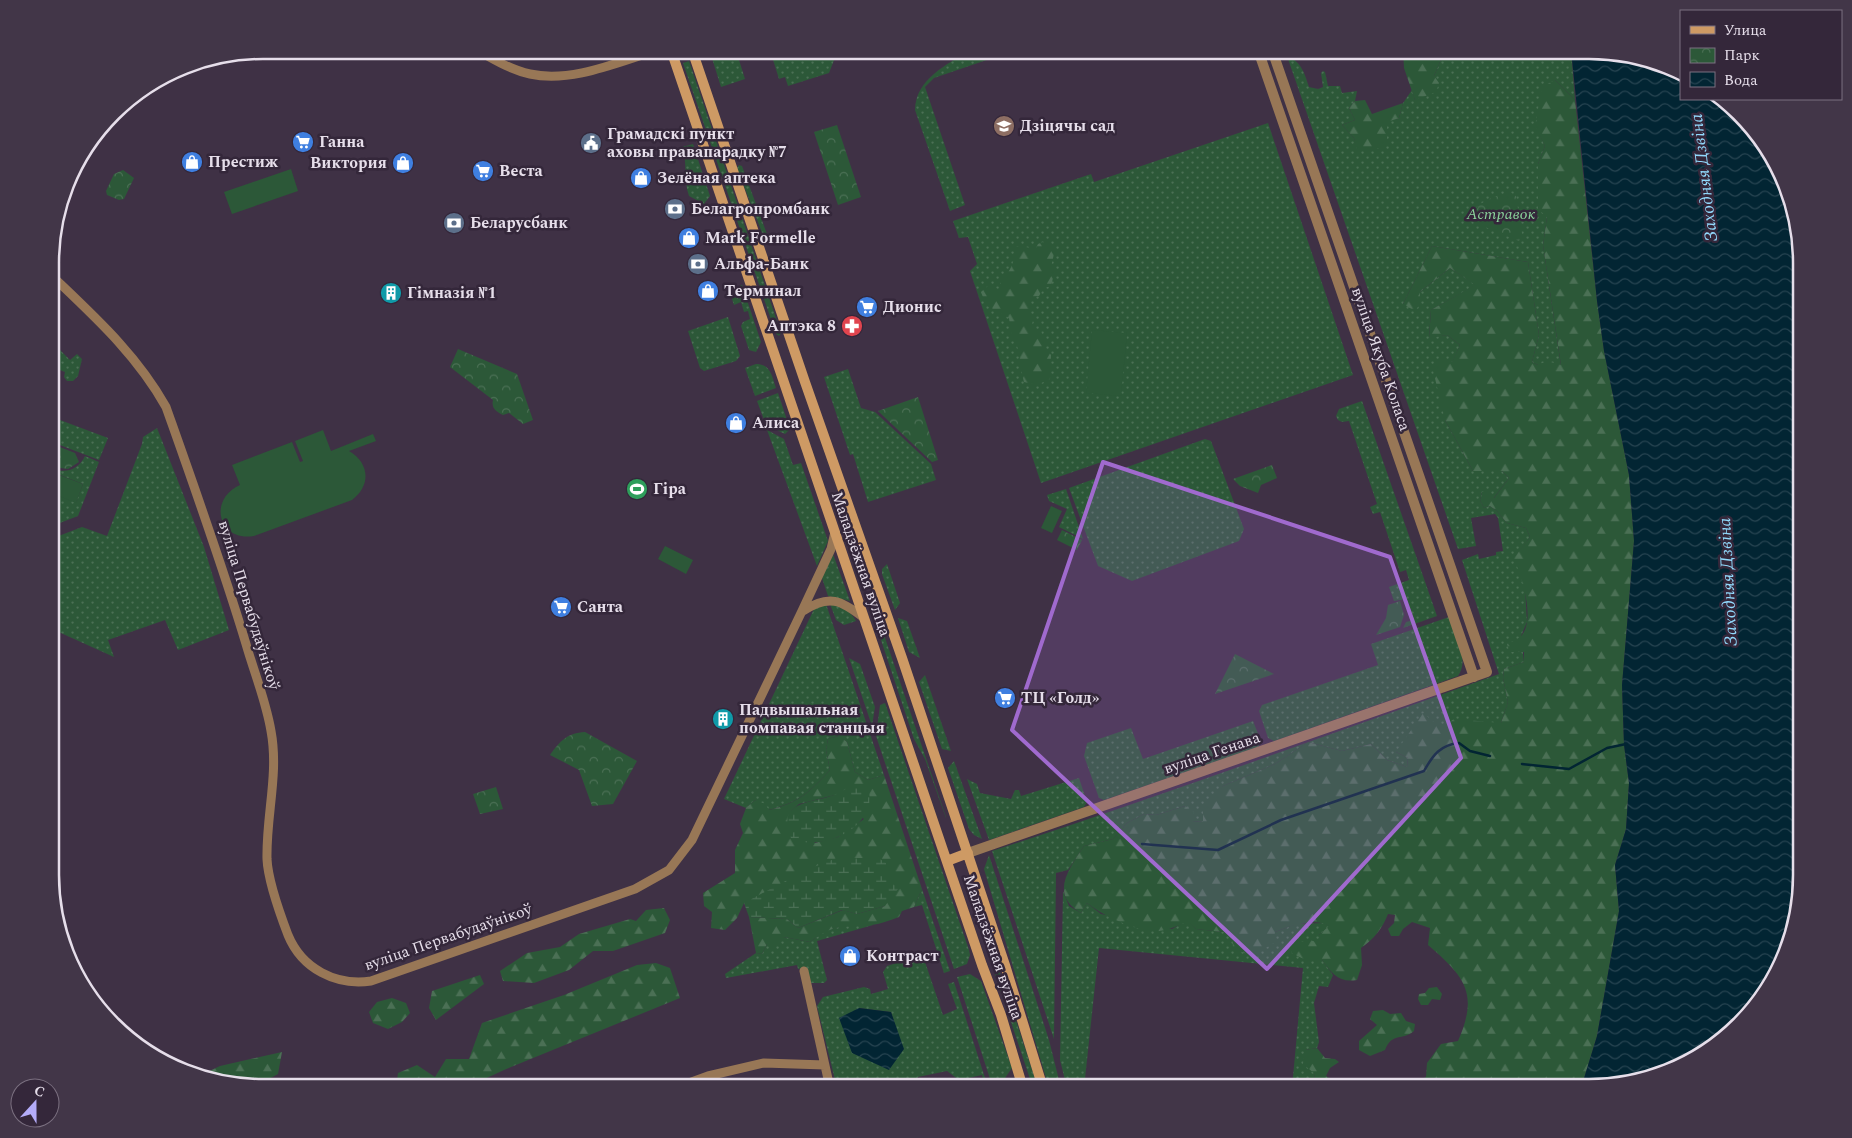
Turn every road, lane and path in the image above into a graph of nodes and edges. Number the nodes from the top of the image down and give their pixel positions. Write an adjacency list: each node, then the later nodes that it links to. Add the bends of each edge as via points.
1 (495, 59): 2 (street, via 518,71 546,77 575,74)
2 (627, 59)
3 (674, 59): 14 (main road, Маладзёжная вуліца)
4 (695, 59): 19 (main road, Маладзёжная вуліца)
5 (1261, 59): 8 (street, вуліца Якуба Коласа)
6 (1275, 59): 7 (street, вуліца Якуба Коласа)
7 (1280, 74): 8 (street); 9 (street, вуліца Якуба Коласа)
8 (1268, 78): 10 (street, вуліца Якуба Коласа)
9 (1350, 273): 10 (street); 12 (street, вуліца Якуба Коласа)
10 (1337, 278): 13 (street, вуліца Якуба Коласа)
11 (59, 283): 15 (street, вуліца Первабудаўнікоў, via 114,335 154,386 166,407 218,549 271,727 275,762 268,844 269,875 289,936 301,956 326,976 371,981 635,890 669,870 692,840)
12 (1423, 485): 13 (street); 17 (street, вуліца Якуба Коласа)
13 (1410, 489): 18 (street, вуліца Якуба Коласа)
14 (835, 532): 15 (street, вуліца Первабудаўнікоў, via 831,549); 16 (main road, Маладзёжная вуліца)
15 (802, 611): 16 (street, via 815,603 838,601)
16 (864, 618): 20 (main road, Маладзёжная вуліца)
17 (1487, 672): 18 (street, вуліца Генава)
18 (1474, 677): 19 (street, вуліца Генава)
19 (968, 853): 20 (main road, вуліца Генава); 26 (main road, Маладзёжная вуліца)
20 (947, 861): 25 (main road, Маладзёжная вуліца)
21 (804, 971): 22 (street)
22 (825, 1065): 23 (street, via 764,1063); 24 (street)
23 (700, 1079)
24 (828, 1079)
25 (1020, 1079)
26 (1040, 1079)

